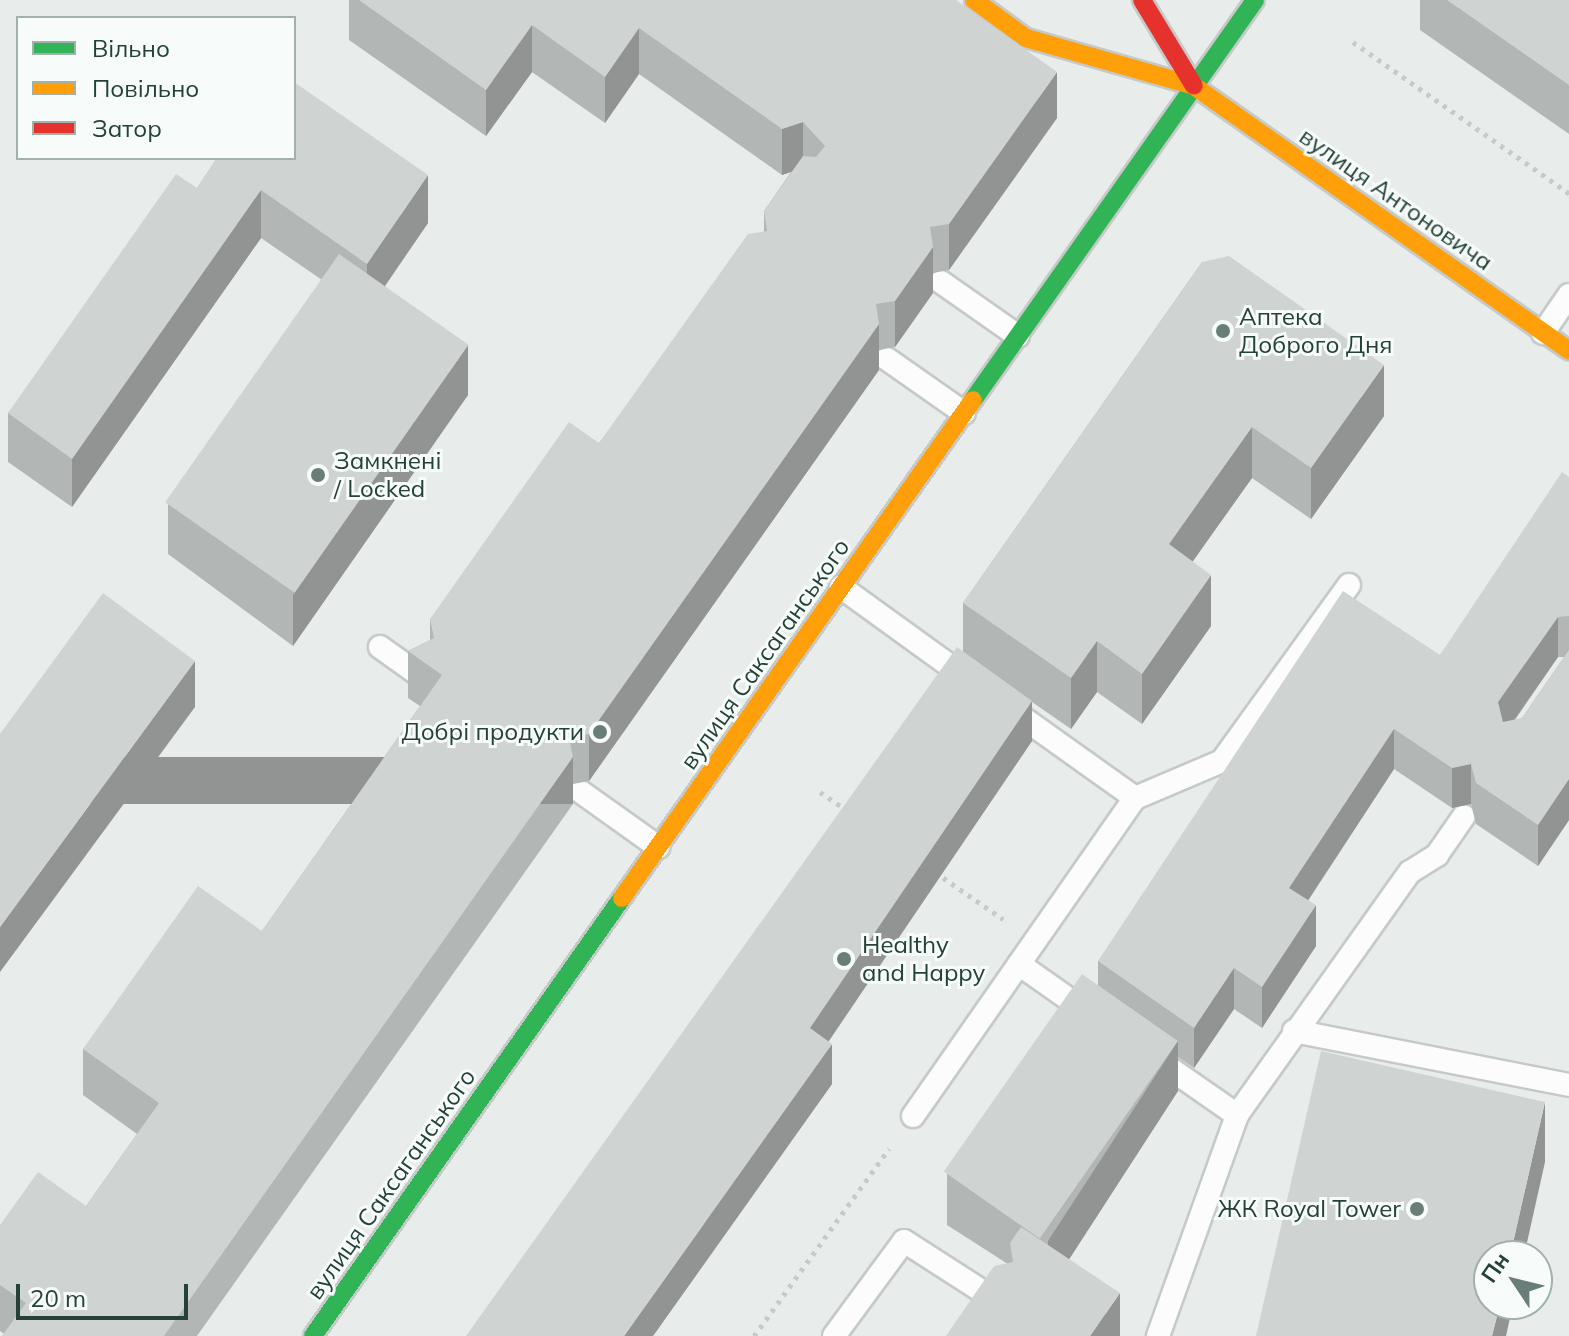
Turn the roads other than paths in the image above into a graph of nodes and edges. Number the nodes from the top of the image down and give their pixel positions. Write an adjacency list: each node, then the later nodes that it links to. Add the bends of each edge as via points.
1 (974, 0): 4 (main road, вулиця Антоновича, via 1026,38)
2 (1142, 0): 4 (main road, вулиця Антоновича)
3 (1255, 0): 4 (main road, вулиця Саксаганського)
4 (1194, 86): 7 (main road, вулиця Антоновича); 8 (main road, вулиця Саксаганського)
5 (941, 282): 8 (lane)
6 (1569, 295): 7 (lane)
7 (1543, 333): 9 (main road, вулиця Антоновича)
8 (1018, 336): 11 (main road, вулиця Саксаганського)
9 (1569, 351)
10 (887, 359): 11 (lane)
11 (964, 413): 13 (main road, вулиця Саксаганського)
12 (1349, 585): 17 (lane, via 1222,761)
13 (841, 587): 17 (lane); 19 (main road, вулиця Саксаганського)
14 (380, 647): 15 (lane)
15 (422, 677)
16 (581, 792): 19 (lane)
17 (1135, 798): 20 (lane)
18 (1464, 816): 22 (lane, via 1437,855 1410,872)
19 (658, 847): 28 (main road, вулиця Саксаганського)
20 (1019, 964): 21 (lane); 26 (lane)
21 (1109, 1026)
22 (1294, 1031): 24 (lane); 25 (lane)
23 (1134, 1044): 25 (lane)
24 (1569, 1085)
25 (1237, 1115): 30 (lane)
26 (913, 1116)
27 (1002, 1305): 29 (lane, via 904,1241)
28 (313, 1336)
29 (834, 1336)
30 (1158, 1336)

